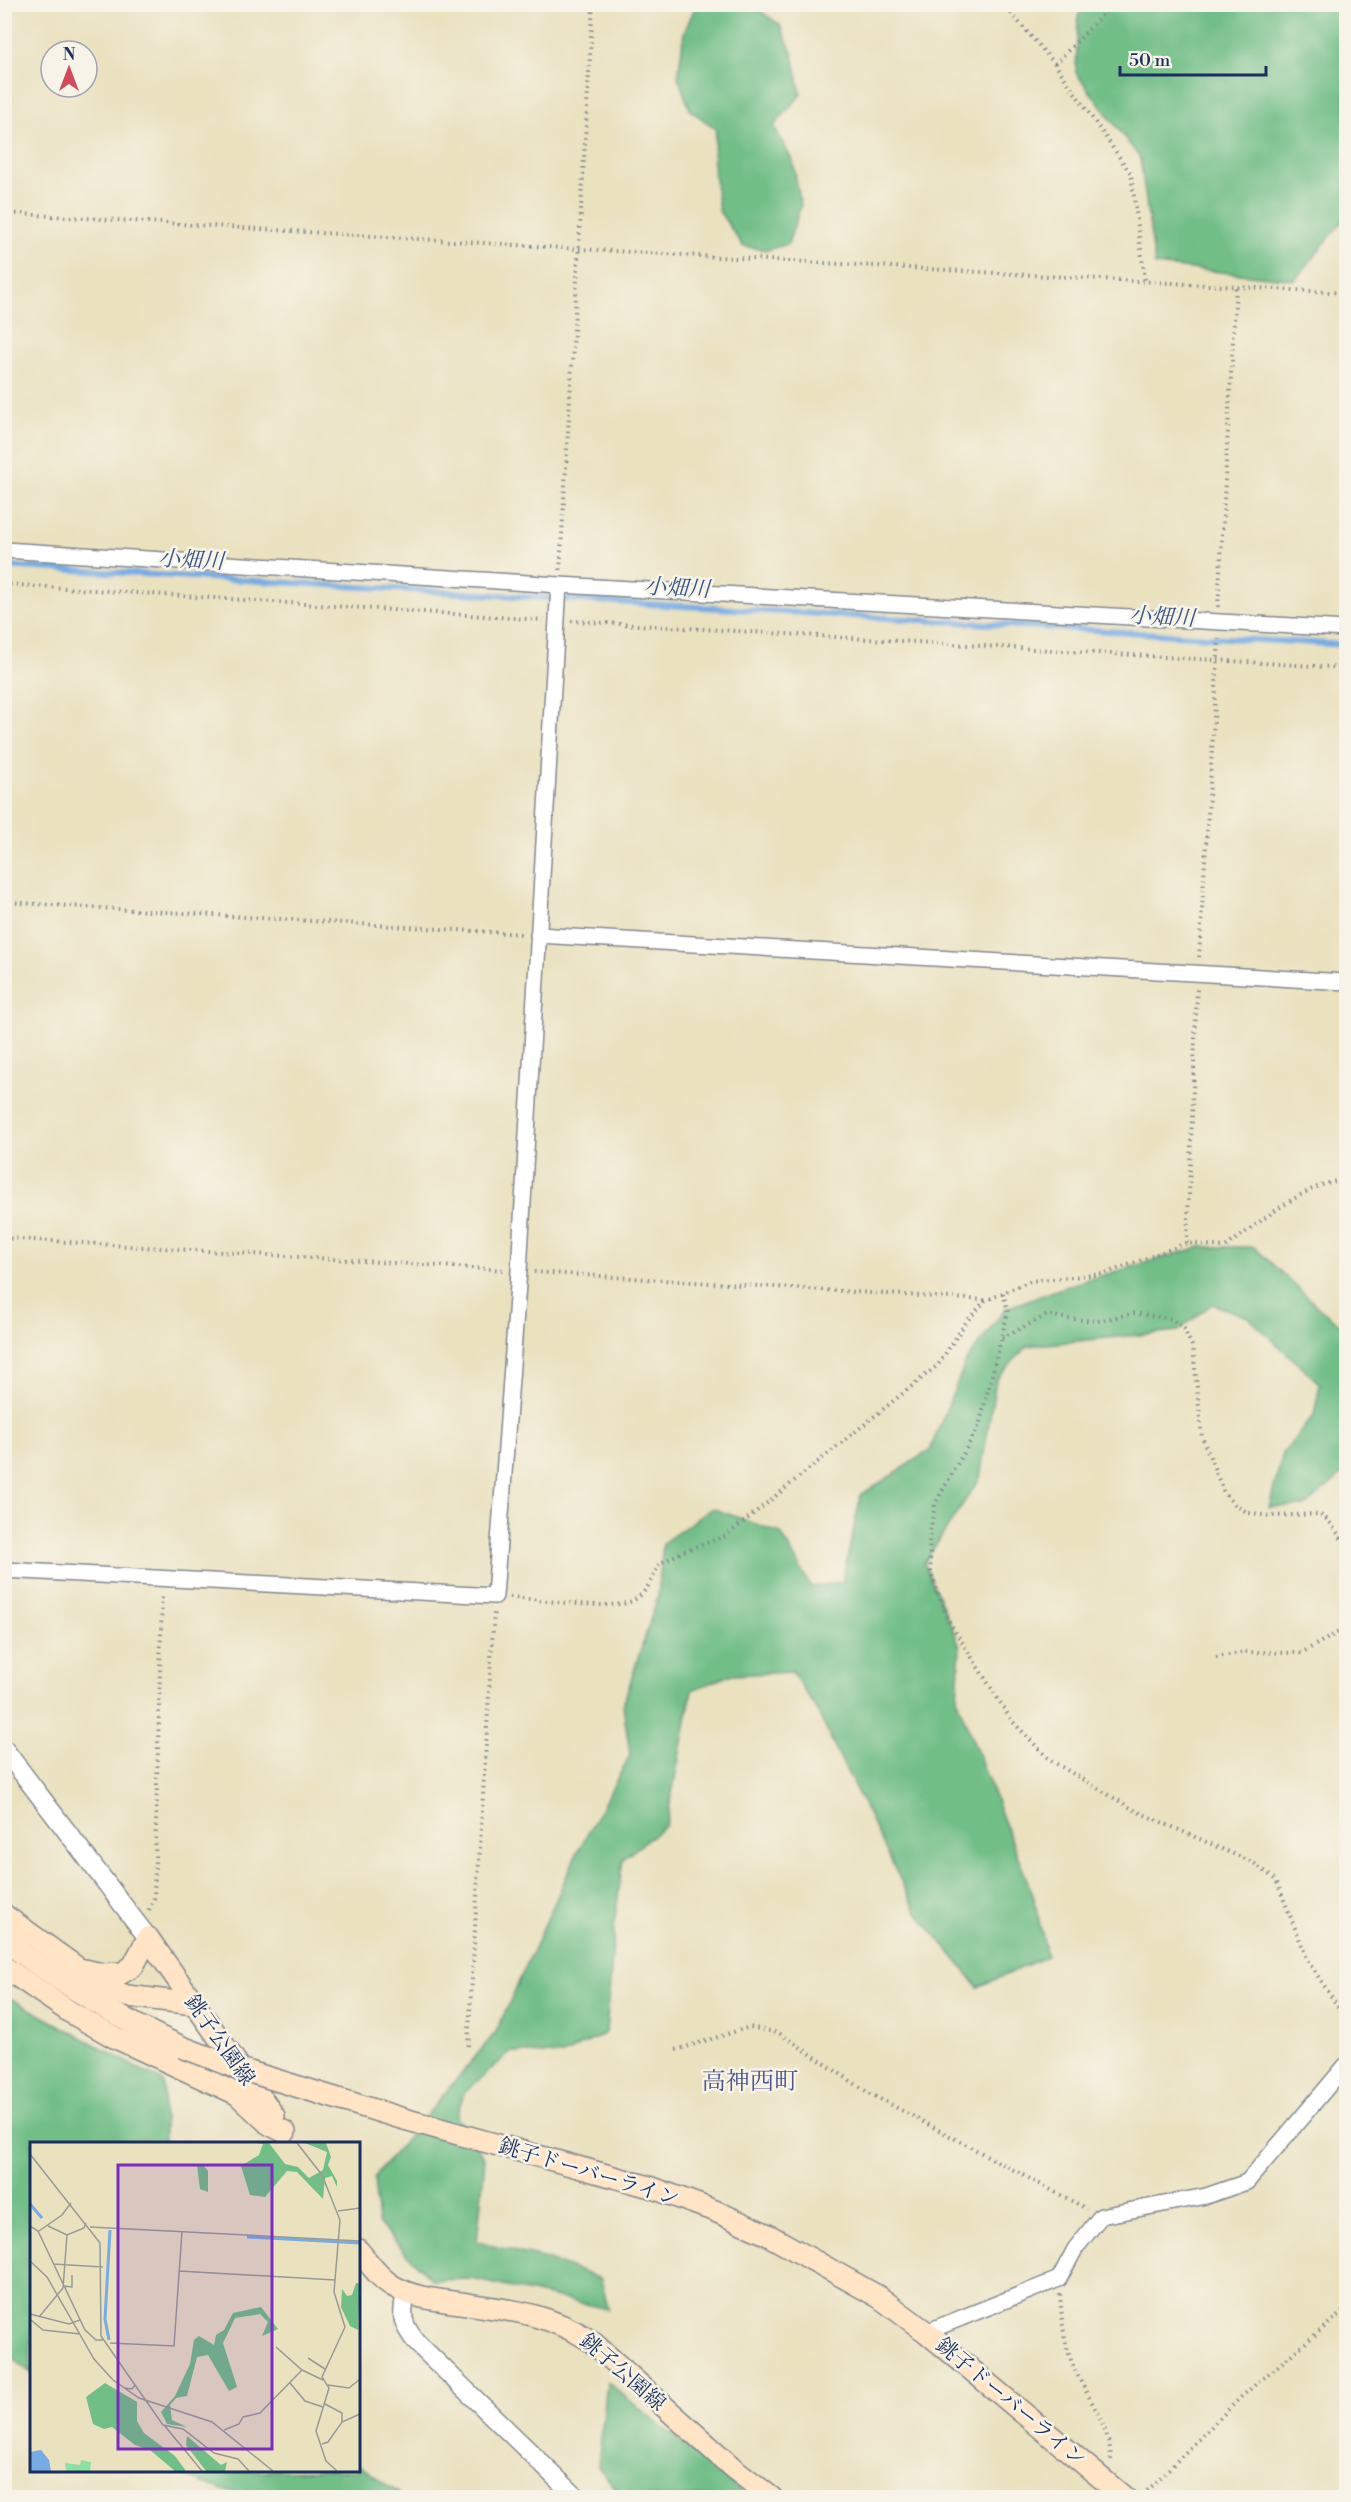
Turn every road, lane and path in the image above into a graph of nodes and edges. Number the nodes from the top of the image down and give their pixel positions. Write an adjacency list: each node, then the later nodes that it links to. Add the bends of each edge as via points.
1 (593, 4): 6 (path)
2 (1003, 4): 4 (path)
3 (1113, 4): 4 (path)
4 (1055, 64): 7 (path, via 1131,174)
5 (4, 213): 6 (path)
6 (579, 249): 7 (path); 12 (path)
7 (1145, 280): 8 (path)
8 (1236, 286): 9 (path); 14 (path)
9 (1347, 293)
10 (4, 550): 12 (street)
11 (4, 584): 13 (path)
12 (559, 585): 13 (street); 14 (street)
13 (557, 621): 16 (path); 19 (street)
14 (1217, 622): 15 (street); 16 (path)
15 (1347, 628)
16 (1218, 662): 17 (path); 20 (path)
17 (1347, 668)
18 (4, 902): 19 (path)
19 (538, 935): 20 (street); 25 (street)
20 (1198, 973): 21 (street); 24 (path)
21 (1347, 982)
22 (1347, 1180): 24 (path, via 1322,1185 1299,1197 1225,1247)
23 (4, 1238): 25 (path)
24 (1187, 1243): 26 (path, via 1104,1274 1030,1281)
25 (519, 1271): 27 (path); 32 (street)
26 (1003, 1293): 27 (path); 28 (path, via 1008,1312)
27 (985, 1300): 32 (path, via 938,1365 726,1536 659,1563 650,1585 632,1602 611,1605)
28 (1002, 1338): 29 (path, via 1047,1315 1098,1321 1135,1313 1171,1318 1184,1329 1193,1347 1202,1437 1224,1493 1249,1513 1318,1514 1328,1520); 42 (path, via 979,1426 935,1504 929,1539 931,1574 948,1620 1012,1721 1050,1760 1136,1811 1254,1863 1276,1880 1308,1961)
29 (1347, 1545)
30 (4, 1570): 31 (street)
31 (163, 1579): 32 (street); 37 (path, via 154,1898)
32 (495, 1596): 43 (path)
33 (1347, 1628): 34 (path, via 1301,1653 1245,1652)
34 (1216, 1657)
35 (4, 1749): 37 (street)
36 (4, 1915): 40 (main road)
37 (144, 1933): 40 (main road, via 133,1966 122,1973); 41 (main road, 銚子公園線)
38 (4, 1940): 52 (main road, 銚子ドーバーライン, bridge, via 112,2011 182,2047 404,2120 650,2187 716,2211 768,2235 879,2297)
39 (4, 1966): 46 (main road, via 114,2037 237,2094)
40 (79, 1969): 41 (main road, via 108,1989 127,1996)
41 (195, 2004): 46 (main road, 銚子公園線)
42 (1347, 2019)
43 (468, 2046)
44 (676, 2050): 47 (path, via 750,2027 779,2032 868,2093)
45 (1347, 2066): 47 (street, via 1247,2182 1206,2196)
46 (289, 2138)
47 (1101, 2216): 49 (street, via 1075,2249)
48 (360, 2252): 50 (main road, 銚子公園線, via 386,2280)
49 (1059, 2279): 52 (street); 53 (path, via 1066,2348 1101,2418 1111,2446)
50 (406, 2292): 54 (street, via 402,2316 417,2343); 55 (main road, 銚子公園線, via 513,2310 569,2327 591,2341)
51 (1347, 2309): 56 (path, via 1242,2396)
52 (926, 2332): 53 (main road, 銚子ドーバーライン)
53 (1118, 2491)
54 (577, 2498)
55 (772, 2498)
56 (1140, 2498)

